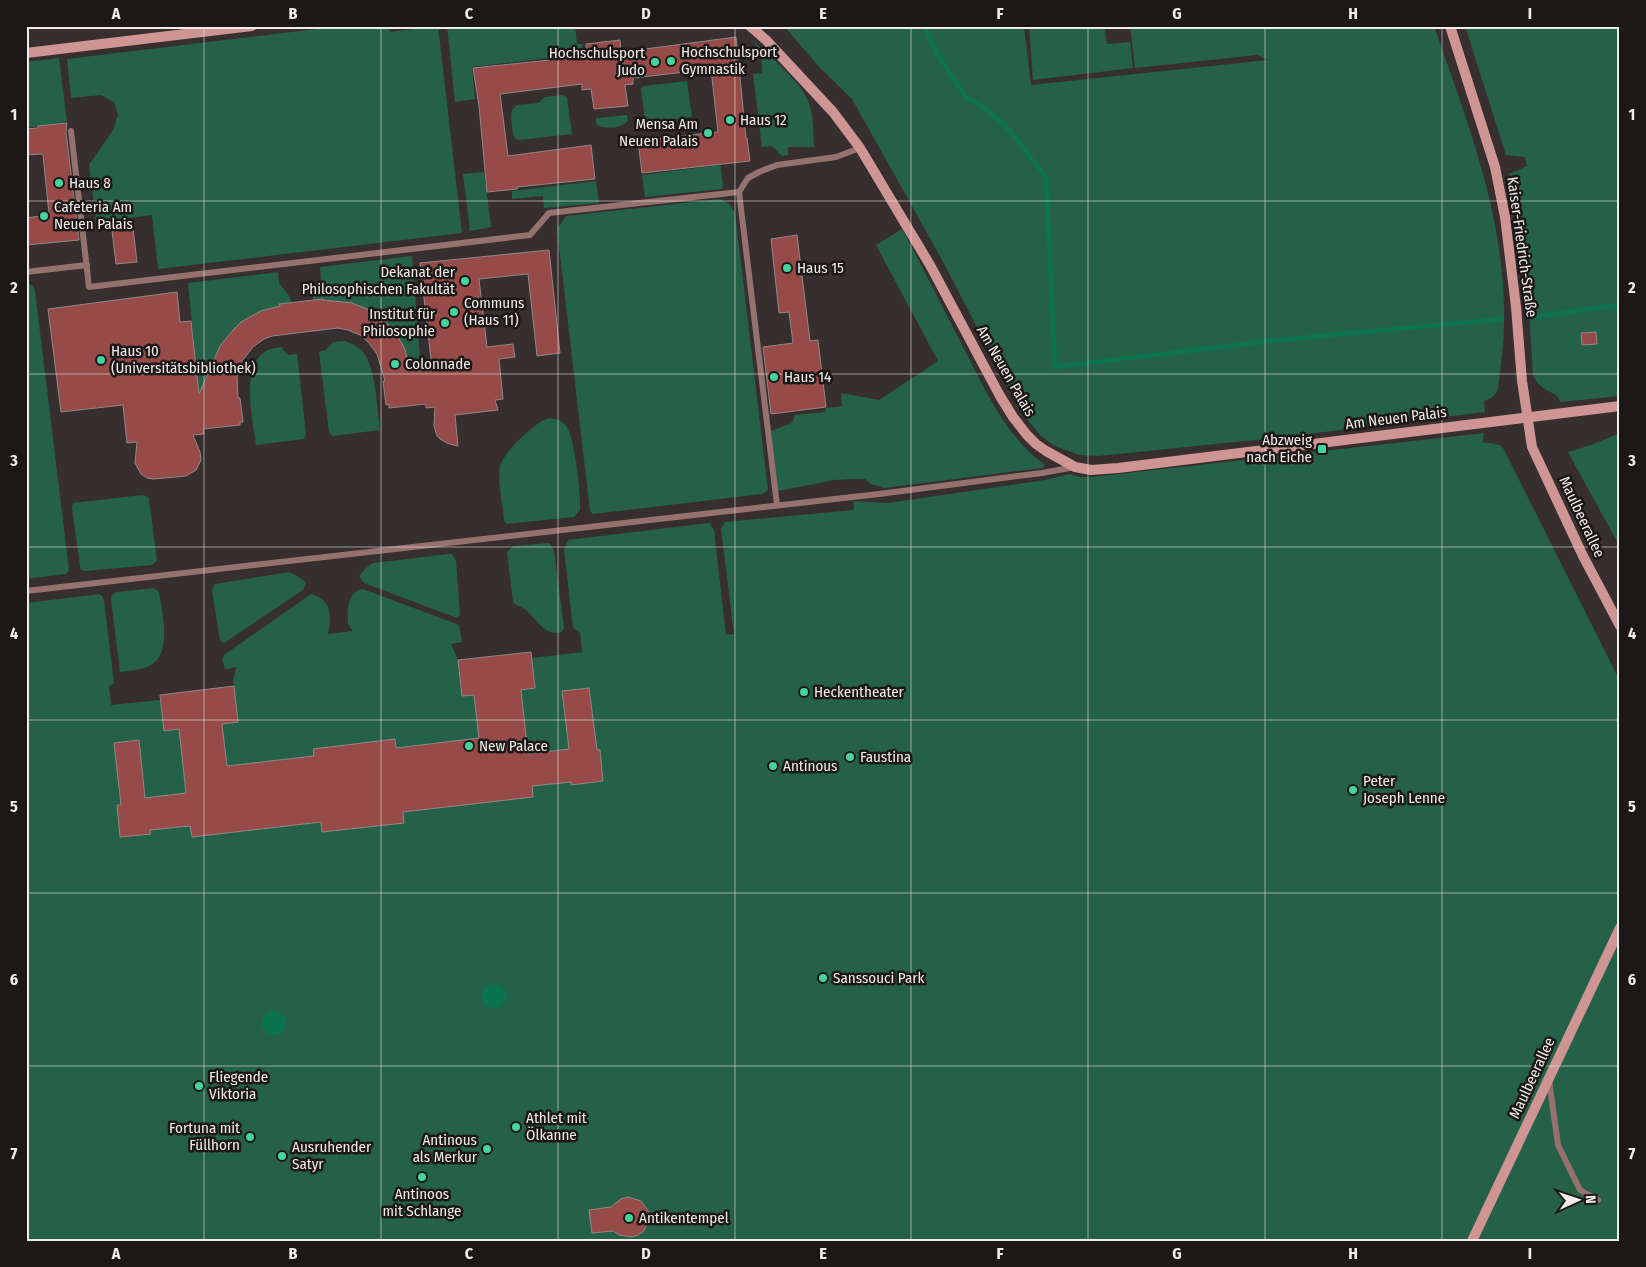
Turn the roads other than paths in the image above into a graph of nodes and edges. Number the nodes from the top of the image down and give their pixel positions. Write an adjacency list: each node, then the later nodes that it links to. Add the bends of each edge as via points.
1 (252, 26): 4 (street)
2 (750, 26): 6 (street, Am Neuen Palais, via 833,112)
3 (1450, 26): 11 (street, Kaiser-Friedrich-Straße, via 1499,183 1510,253)
4 (26, 53)
5 (71, 132): 8 (lane)
6 (860, 148): 7 (lane, via 836,157 777,164 748,178); 12 (street, Am Neuen Palais, via 930,265 1013,417 1036,444)
7 (738, 192): 8 (lane, via 549,214 530,235 89,287); 13 (lane)
8 (87, 265): 9 (lane)
9 (26, 272)
10 (1620, 406): 11 (street, Am Neuen Palais)
11 (1527, 418): 12 (street, Am Neuen Palais, via 1118,468 1091,470); 15 (street, Maulbeerallee, via 1532,446)
12 (1075, 467): 13 (lane)
13 (777, 505): 14 (lane)
14 (26, 591)
15 (1620, 626)
16 (1620, 928): 17 (street, Maulbeerallee)
17 (1548, 1079): 18 (lane, via 1558,1145 1580,1190); 19 (street, Maulbeerallee)
18 (1598, 1200)
19 (1472, 1241)

